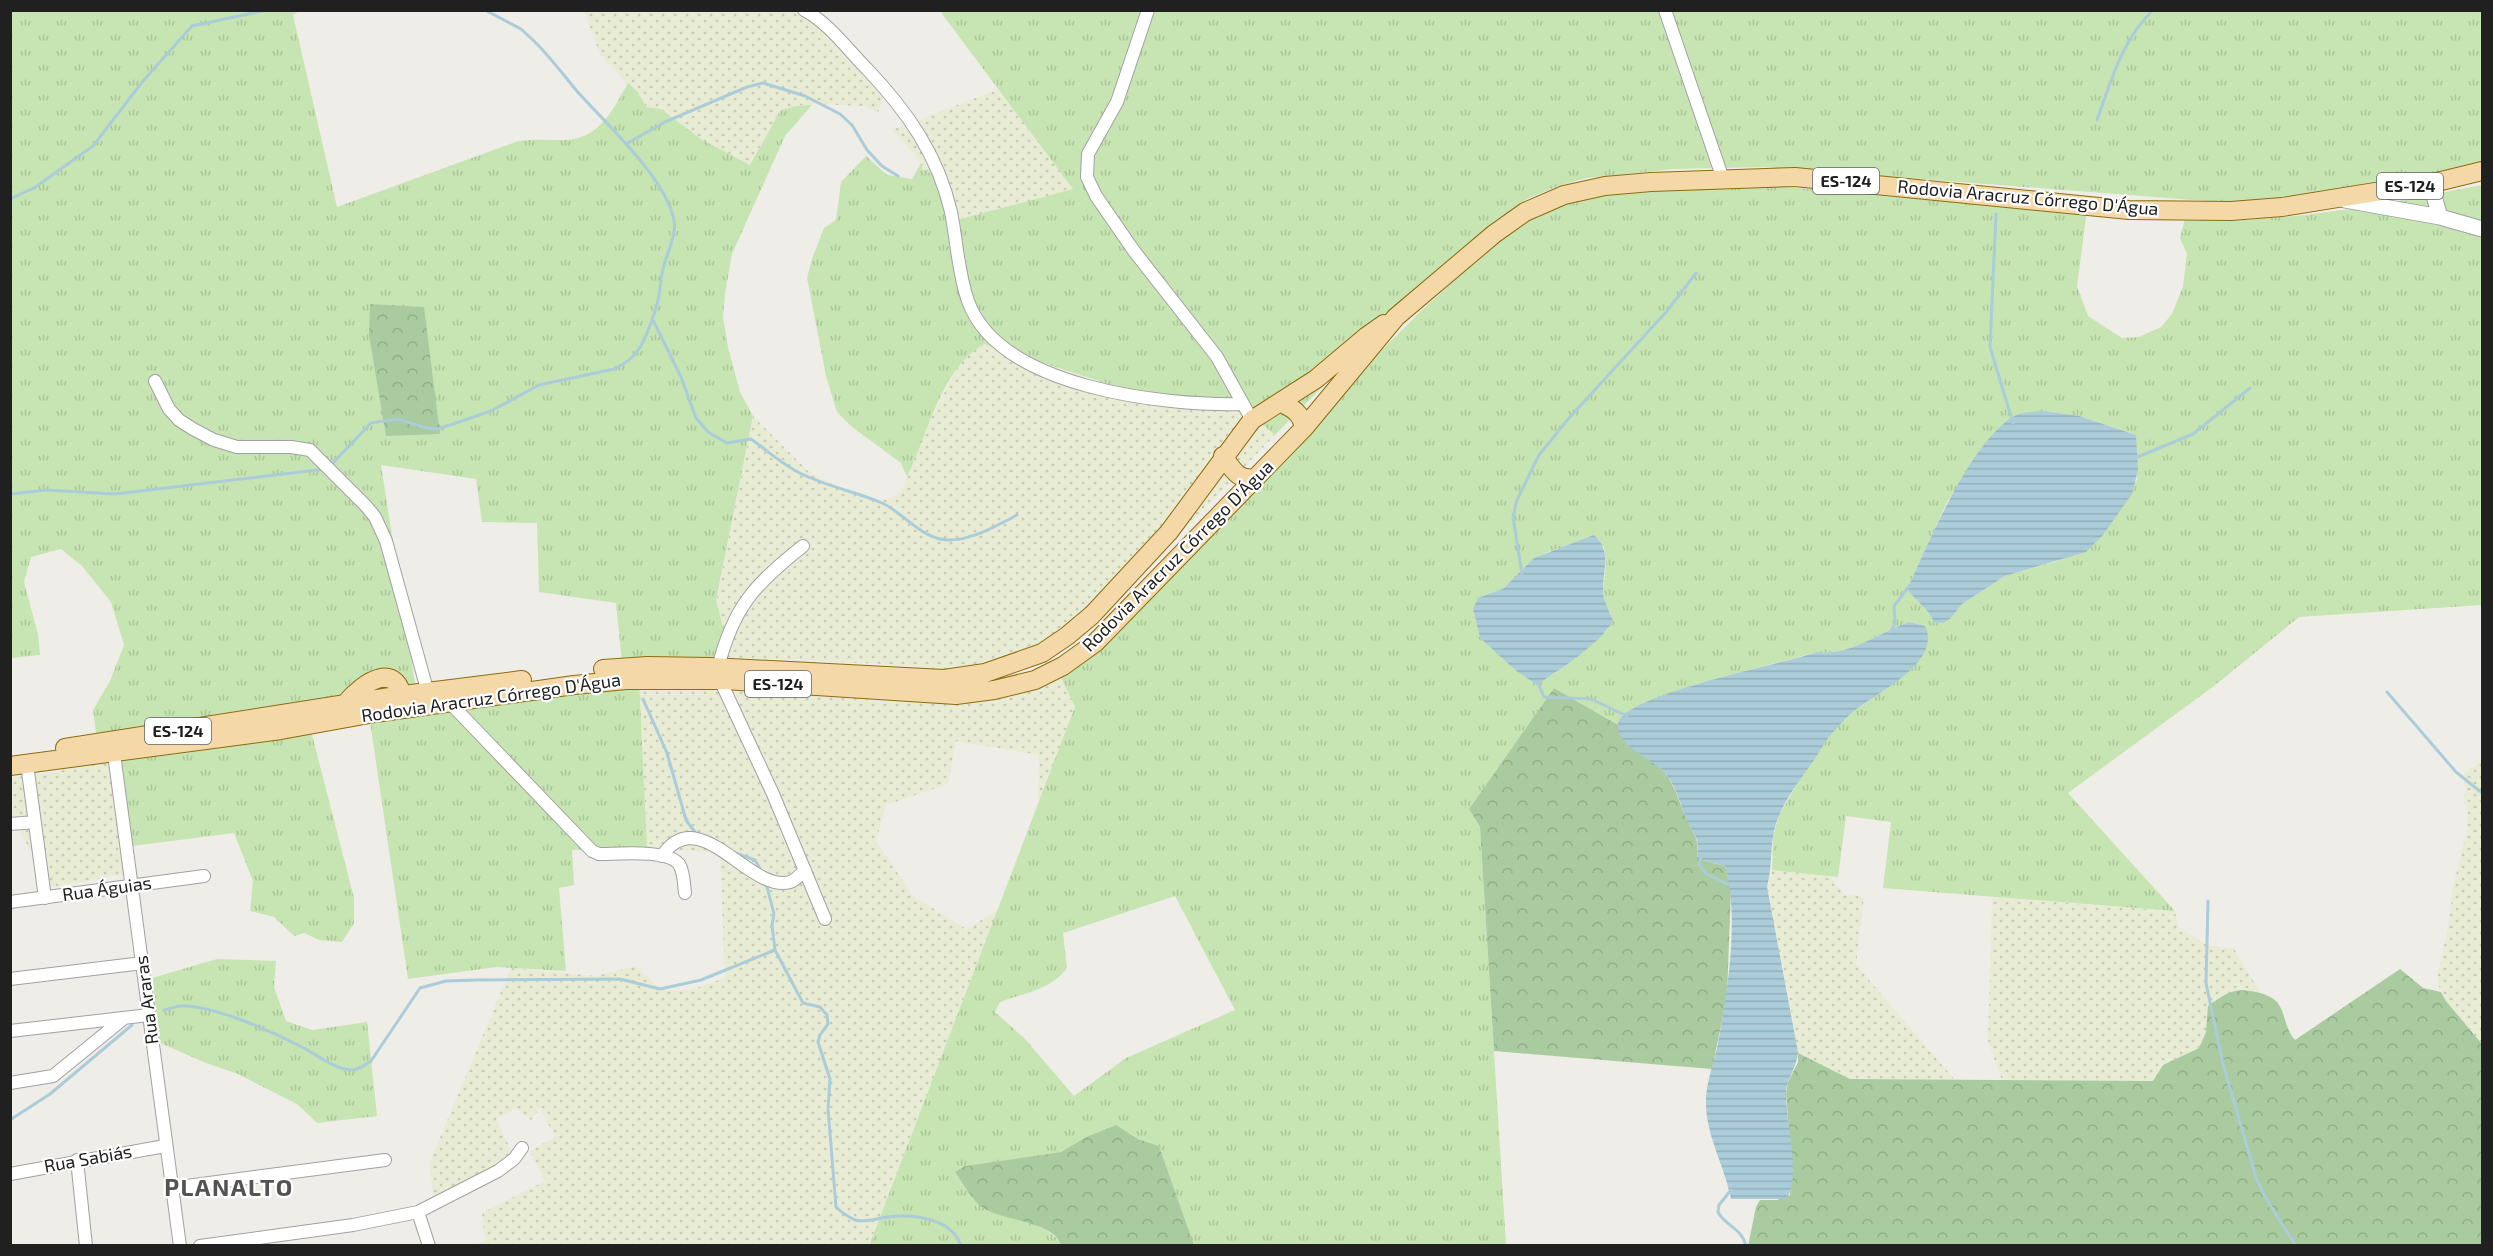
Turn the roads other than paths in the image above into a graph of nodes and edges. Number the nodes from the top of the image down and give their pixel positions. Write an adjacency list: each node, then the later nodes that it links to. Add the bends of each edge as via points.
1 (804, 10): 13 (street, via 821,21 862,64 916,128 945,189 968,303 999,344 1032,365 1084,386)
2 (1148, 10): 13 (street, via 1117,102 1088,154 1087,177 1134,251 1206,340)
3 (1665, 10): 5 (street)
4 (2482, 171): 6 (main road, Rodovia Aracruz Córrego D'Água / ES-124)
5 (1723, 179): 7 (main road, Rodovia Aracruz Córrego D'Água / ES-124, via 1795,177 2129,210 2231,211); 10 (main road, Rodovia Aracruz Córrego D'Água / ES-124, via 1605,186 1554,199 1525,212 1494,234)
6 (2437, 182): 7 (main road, Rodovia Aracruz Córrego D'Água / ES-124); 8 (street, via 2434,196)
7 (2337, 198): 8 (street)
8 (2440, 217): 9 (street)
9 (2482, 229)
10 (1396, 317): 12 (main road, Rodovia Aracruz Córrego D'Água / ES-124); 14 (main road, Rodovia Aracruz Córrego D'Água / ES-124)
11 (155, 381): 19 (street, via 168,409 193,429 237,447 310,450 366,506 387,541)
12 (1280, 402): 13 (main road, Rodovia Aracruz Córrego D'Água / ES-124); 14 (main road, via 1296,410)
13 (1247, 412): 15 (main road, Rodovia Aracruz Córrego D'Água / ES-124)
14 (1304, 428): 16 (main road, Rodovia Aracruz Córrego D'Água / ES-124)
15 (1223, 456): 16 (main road, via 1240,477); 18 (main road, Rodovia Aracruz Córrego D'Água / ES-124, via 1169,532 1092,615 1056,645 1026,660 985,674 944,679)
16 (1256, 478): 18 (main road, Rodovia Aracruz Córrego D'Água / ES-124, via 1095,643 1035,680 956,694)
17 (802, 546): 18 (street, via 748,596 729,629)
18 (719, 674): 19 (main road, Rodovia Aracruz Córrego D'Água / ES-124, via 625,667); 21 (main road, Rodovia Aracruz Córrego D'Água / ES-124, via 626,680); 27 (street)
19 (428, 693): 20 (main road, Rodovia Aracruz Córrego D'Água / ES-124)
20 (404, 702): 21 (main road, Rodovia Aracruz Córrego D'Água / ES-124); 22 (main road, Rodovia Aracruz Córrego D'Água / ES-124, via 281,730); 23 (main road, Rodovia Aracruz Córrego D'Água / ES-124, via 395,680 382,678 361,688 345,704)
21 (450, 703): 26 (street, via 592,851)
22 (114, 754): 23 (main road, Rodovia Aracruz Córrego D'Água / ES-124); 29 (street, Rua Araras)
23 (16, 762): 24 (street)
24 (35, 822): 25 (street); 31 (street)
25 (10, 824)
26 (662, 856): 27 (street, via 676,842 694,838 752,871 781,882 794,880); 30 (street, via 669,857 682,870)
27 (805, 870): 33 (street)
28 (204, 876): 29 (street, Rua Águias)
29 (132, 886): 31 (street, Rua Águias); 34 (street, Rua Araras)
30 (685, 893)
31 (45, 898): 32 (street, Rua Águias)
32 (10, 902)
33 (825, 919)
34 (143, 963): 35 (street); 36 (street, Rua Araras)
35 (10, 979)
36 (149, 1015): 37 (street); 40 (street, Rua Araras)
37 (124, 1018): 38 (street); 39 (street, via 53,1076)
38 (10, 1031)
39 (10, 1083)
40 (165, 1146): 42 (street, Rua Sabiás); 45 (street, Rua Araras)
41 (522, 1148): 46 (street, via 498,1171)
42 (77, 1160): 44 (street, Rua Sabiás); 47 (street)
43 (385, 1160): 45 (street)
44 (10, 1174)
45 (171, 1188): 48 (street, Rua Araras)
46 (418, 1212): 49 (street, via 353,1225); 50 (street)
47 (86, 1245)
48 (180, 1245)
49 (200, 1245)
50 (429, 1245)

